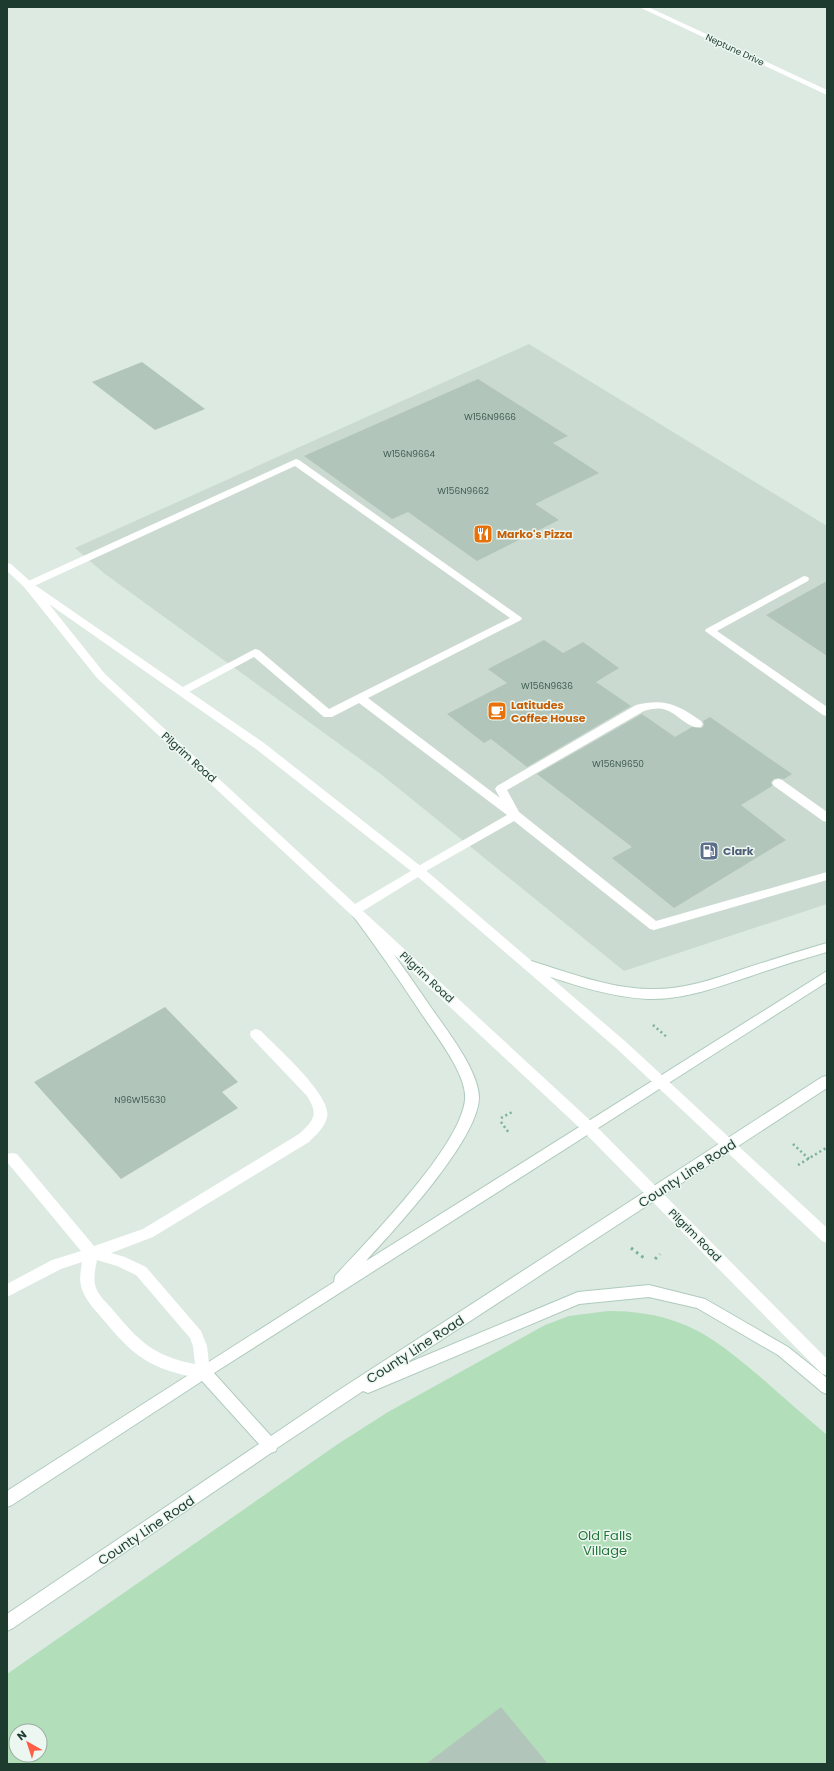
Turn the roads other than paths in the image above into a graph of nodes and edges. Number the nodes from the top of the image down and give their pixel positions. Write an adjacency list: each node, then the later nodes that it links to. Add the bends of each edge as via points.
1 (642, 7): 2 (street, Neptune Drive)
2 (827, 93)
3 (7, 566): 5 (street, Pilgrim Road)
4 (804, 579): 8 (street, via 710,631)
5 (28, 585): 6 (street, Pilgrim Road); 7 (street, via 296,462 517,618); 15 (street, Pilgrim Road, via 101,676)
6 (183, 691): 7 (street, via 255,652 328,714); 13 (street, Pilgrim Road, via 260,746)
7 (360, 698): 11 (street)
8 (827, 712)
9 (697, 724): 11 (street, via 677,710 660,704 640,708 501,789)
10 (778, 783): 12 (street)
11 (515, 815): 13 (street); 14 (street, via 654,926)
12 (827, 818)
13 (419, 871): 15 (street); 17 (street, Pilgrim Road)
14 (827, 876)
15 (355, 910): 22 (street, Pilgrim Road); 29 (street, via 453,1050 468,1079 472,1100 465,1125 444,1158)
16 (827, 947): 17 (street, via 715,984 662,994 614,989)
17 (531, 966): 20 (street, Pilgrim Road)
18 (827, 976): 20 (street)
19 (256, 1034): 27 (street, via 312,1092 322,1108 319,1123 304,1138 171,1220 137,1238)
20 (660, 1081): 22 (street); 23 (street, Pilgrim Road)
21 (827, 1081): 23 (street, County Line Road)
22 (588, 1127): 25 (street, Pilgrim Road); 29 (street)
23 (728, 1146): 25 (street, County Line Road); 26 (street, Pilgrim Road)
24 (12, 1158): 27 (street)
25 (654, 1194): 30 (street, Pilgrim Road); 33 (street, County Line Road)
26 (827, 1237)
27 (91, 1253): 28 (street, via 57,1264); 31 (street, via 120,1260 141,1271 196,1335); 31 (street, via 87,1274 89,1287 96,1300 126,1337 143,1353 163,1363)
28 (7, 1291)
29 (329, 1292): 31 (street)
30 (827, 1369)
31 (203, 1372): 34 (street); 35 (street)
32 (827, 1387): 33 (street, via 783,1351 700,1303 649,1290 578,1298)
33 (341, 1397): 34 (street, County Line Road)
34 (271, 1446): 36 (street, County Line Road)
35 (7, 1500)
36 (7, 1623)

